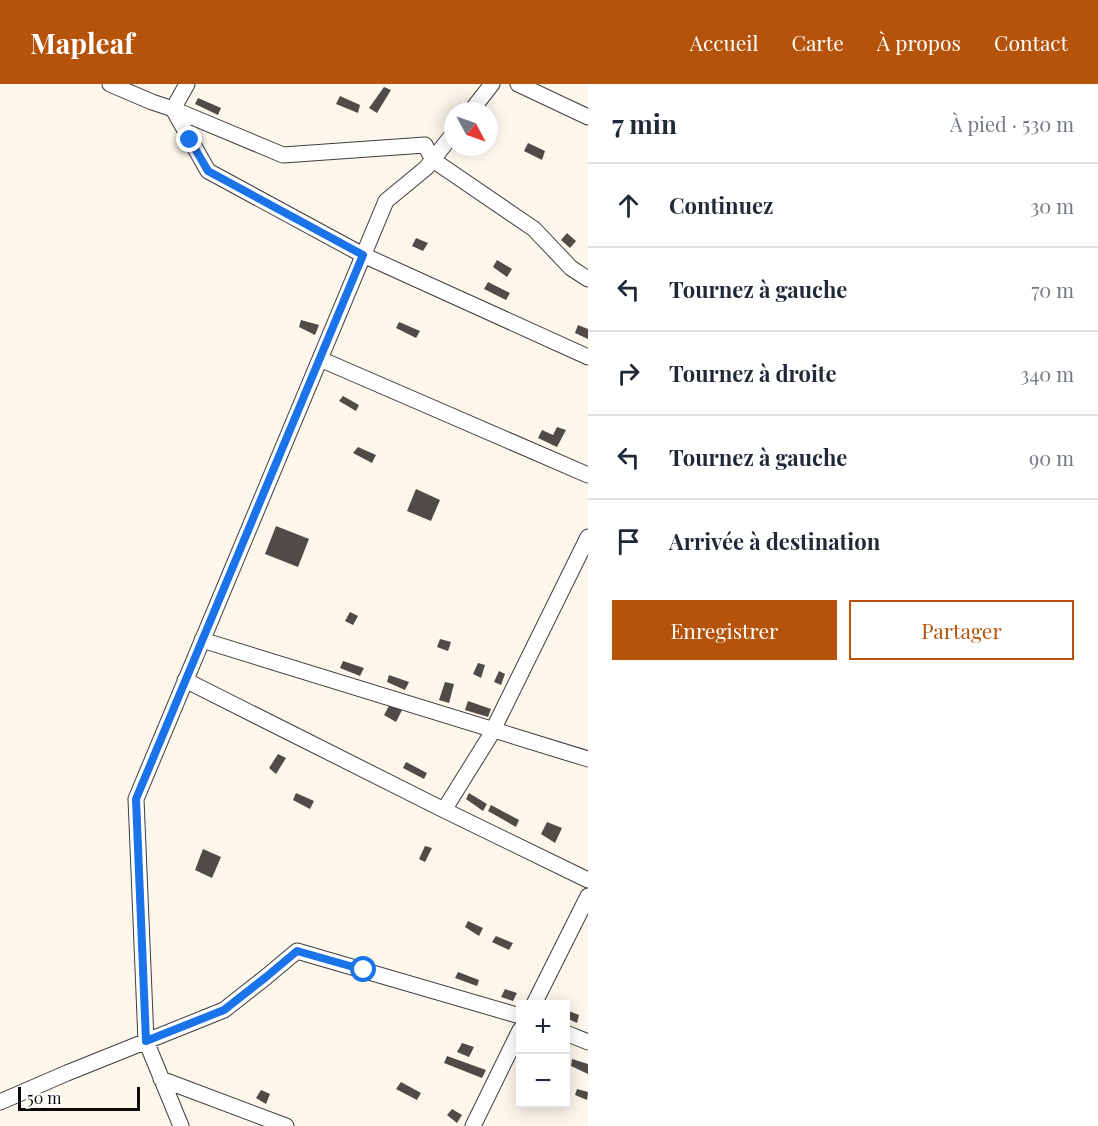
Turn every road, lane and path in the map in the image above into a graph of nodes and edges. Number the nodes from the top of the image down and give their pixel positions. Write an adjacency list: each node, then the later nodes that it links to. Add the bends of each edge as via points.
1 (110, 84): 6 (street)
2 (187, 84): 6 (street)
3 (492, 84): 5 (street)
4 (518, 84): 7 (street)
5 (478, 102)
6 (172, 109): 9 (street, via 283,155 425,145); 10 (street, via 208,171)
7 (588, 117)
8 (444, 146): 9 (street)
9 (433, 160): 10 (street, via 386,201); 11 (street, via 534,229 570,268)
10 (363, 255): 12 (street); 13 (street)
11 (588, 279)
12 (588, 357)
13 (320, 359): 14 (street); 16 (street)
14 (588, 476)
15 (588, 537): 18 (street)
16 (202, 640): 17 (street); 18 (street)
17 (185, 680): 20 (street); 27 (street, via 136,799)
18 (494, 730): 19 (street); 20 (street)
19 (588, 759)
20 (444, 810): 21 (street)
21 (588, 880)
22 (588, 896): 23 (street)
23 (536, 1000)
24 (516, 1015): 27 (street, via 297,951 224,1010)
25 (570, 1035): 28 (street)
26 (516, 1038): 33 (street)
27 (146, 1041): 29 (street); 30 (street)
28 (588, 1042)
29 (161, 1079): 31 (street); 32 (street)
30 (0, 1102)
31 (181, 1126)
32 (286, 1126)
33 (472, 1126)

